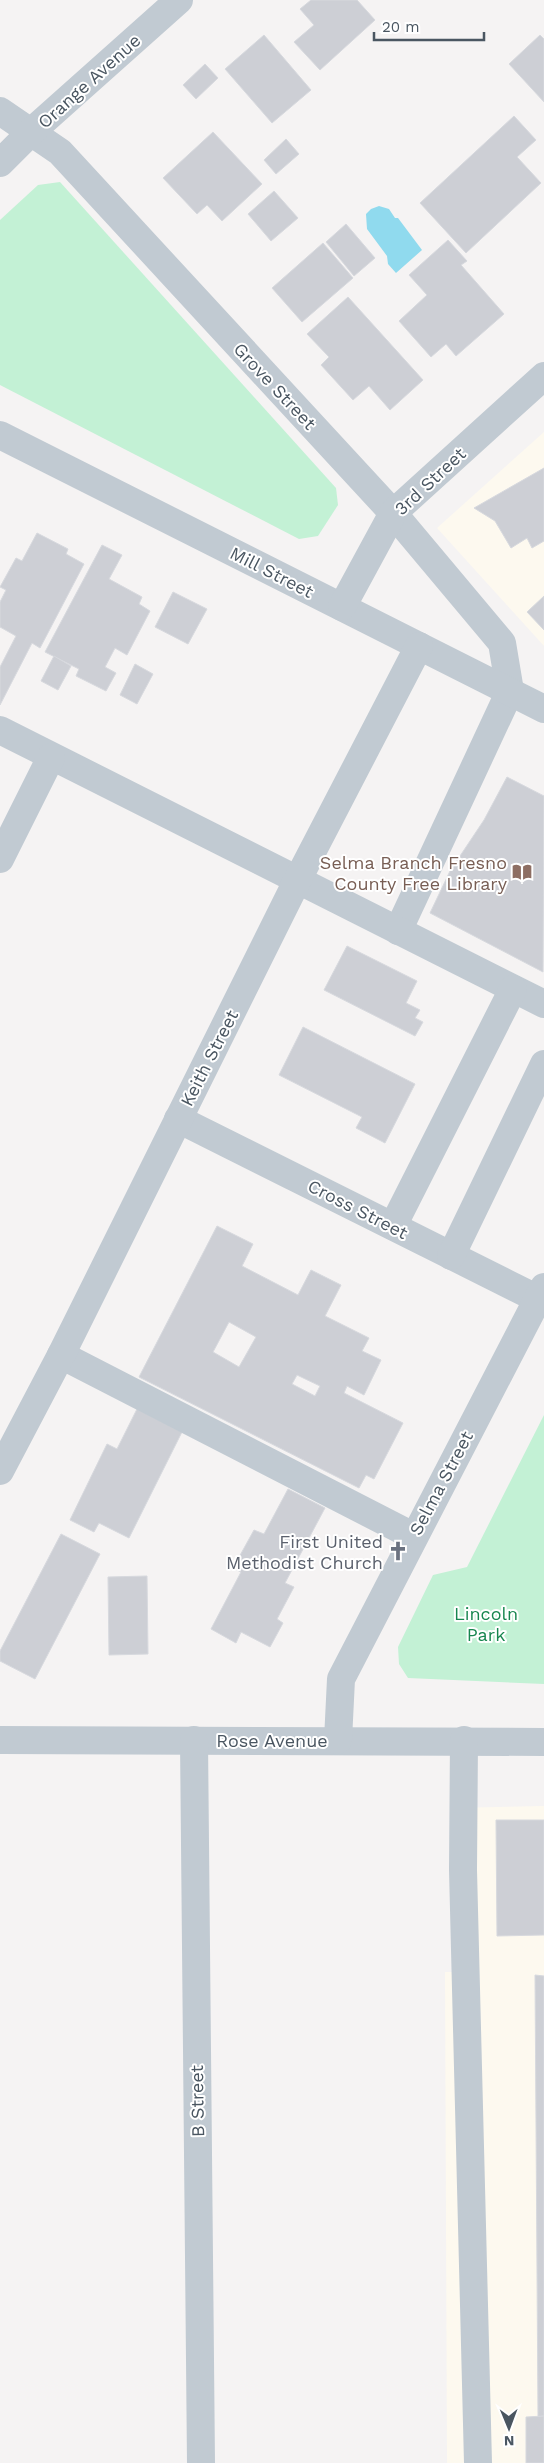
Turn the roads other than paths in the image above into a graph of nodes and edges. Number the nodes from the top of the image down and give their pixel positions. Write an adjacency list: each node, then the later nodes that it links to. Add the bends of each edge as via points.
1 (179, 0): 3 (street, Orange Avenue)
2 (0, 110): 3 (street, Grove Street)
3 (31, 132): 4 (street, Orange Avenue); 7 (street, Grove Street, via 67,160)
4 (0, 163)
5 (544, 376): 7 (street, 3rd Street)
6 (0, 435): 8 (street, Mill Street)
7 (393, 513): 8 (street, 3rd Street); 10 (street, Grove Street, via 502,643)
8 (342, 607): 9 (street, Mill Street)
9 (418, 646): 10 (street, Mill Street); 15 (street, Keith Street)
10 (510, 691): 11 (street, Mill Street); 16 (street)
11 (544, 709)
12 (0, 730): 13 (street)
13 (51, 757): 14 (street); 15 (street)
14 (0, 859)
15 (297, 881): 16 (street); 20 (street, Keith Street)
16 (398, 931): 17 (street)
17 (514, 989): 18 (street); 21 (street)
18 (544, 1004)
19 (544, 1064): 22 (street)
20 (178, 1119): 21 (street, Cross Street); 24 (street, Keith Street)
21 (393, 1226): 22 (street, Cross Street)
22 (451, 1256): 23 (street, Cross Street)
23 (541, 1293): 26 (street, Selma Street)
24 (61, 1355): 25 (street, Keith Street); 26 (street)
25 (0, 1472)
26 (414, 1536): 29 (street, Selma Street, via 341,1678)
27 (0, 1740): 28 (street, Rose Avenue)
28 (194, 1740): 29 (street, Rose Avenue); 32 (street, B Street)
29 (338, 1740): 30 (street, Rose Avenue)
30 (464, 1740): 31 (street, Rose Avenue); 33 (street, via 463,1870)
31 (544, 1742)
32 (201, 2463)
33 (478, 2463)

